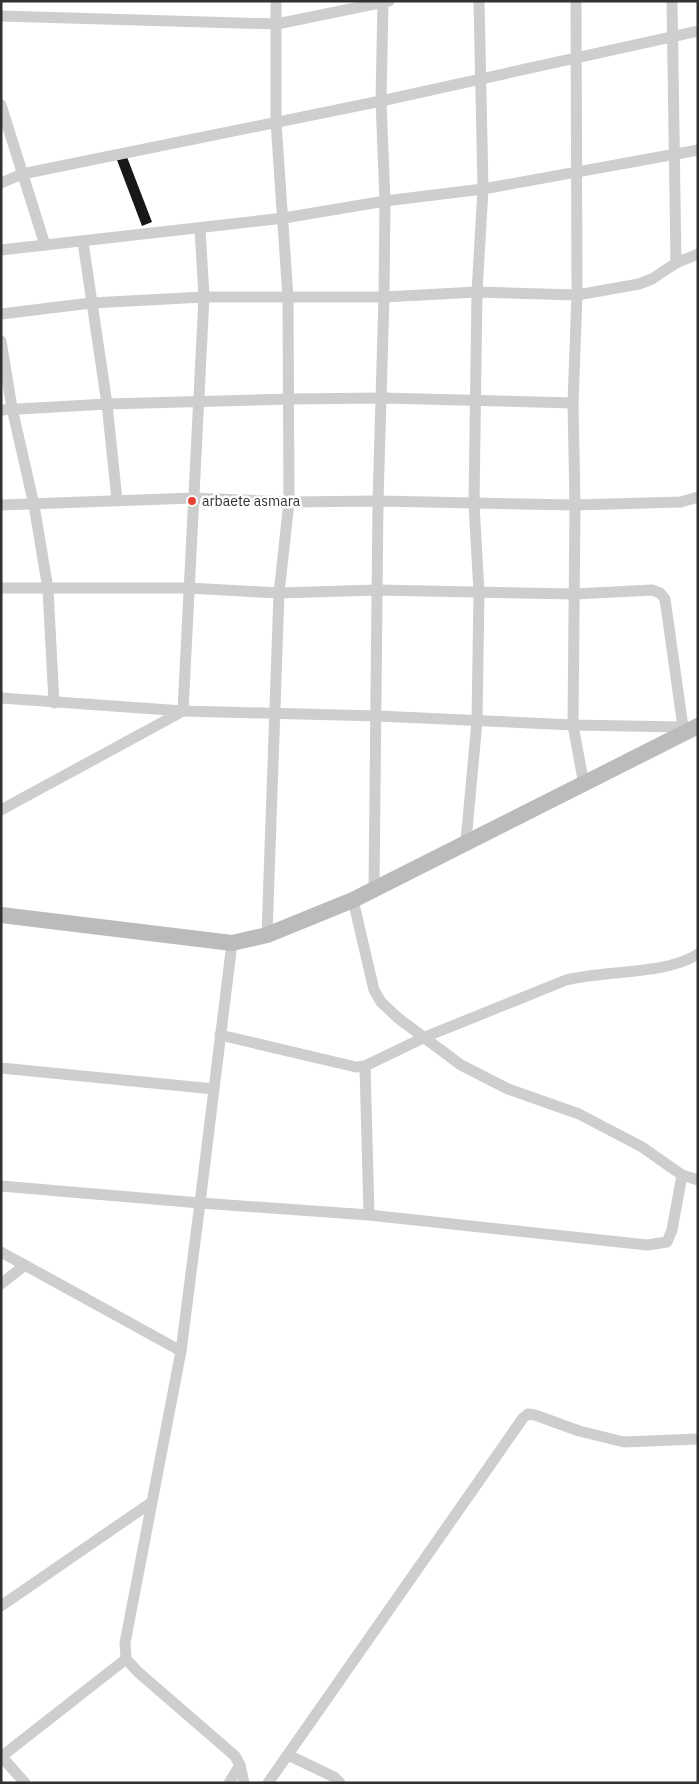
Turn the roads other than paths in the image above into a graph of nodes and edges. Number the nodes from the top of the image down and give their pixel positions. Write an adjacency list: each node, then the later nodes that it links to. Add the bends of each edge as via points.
1 (276, 1): 7 (street)
2 (479, 1): 11 (street)
3 (576, 1): 10 (street)
4 (672, 1): 9 (street)
5 (385, 2): 7 (street); 12 (street)
6 (1, 16): 7 (street)
7 (277, 24): 14 (street)
8 (698, 31): 9 (street)
9 (673, 37): 10 (street); 16 (street)
10 (577, 57): 11 (street); 17 (street)
11 (481, 79): 12 (street); 20 (street)
12 (381, 101): 14 (street); 21 (street)
13 (1, 105): 18 (street)
14 (276, 122): 18 (street); 22 (street)
15 (698, 150): 16 (street)
16 (673, 154): 17 (street); 28 (street)
17 (576, 173): 20 (street); 30 (street)
18 (22, 174): 19 (street); 25 (street)
19 (1, 183)
20 (483, 189): 21 (street); 29 (street)
21 (385, 201): 22 (street); 32 (street)
22 (284, 218): 23 (street); 33 (street)
23 (200, 229): 24 (street); 31 (street)
24 (83, 242): 25 (street); 34 (street)
25 (45, 246): 26 (street)
26 (1, 250)
27 (698, 254): 28 (street)
28 (676, 263): 30 (street, via 652,280 640,284)
29 (477, 292): 30 (street); 32 (street); 40 (street)
30 (577, 295): 41 (street)
31 (204, 297): 33 (street); 34 (street); 39 (street)
32 (384, 297): 33 (street); 37 (street)
33 (288, 298): 38 (street)
34 (91, 303): 35 (street); 42 (street)
35 (1, 314)
36 (1, 341): 43 (street)
37 (383, 398): 38 (street); 40 (street); 47 (street)
38 (290, 399): 39 (street); 48 (street)
39 (200, 402): 42 (street); 45 (street)
40 (477, 402): 41 (street); 49 (street)
41 (574, 403): 52 (street)
42 (107, 404): 43 (street); 46 (street)
43 (6, 409): 51 (street)
44 (698, 497): 52 (street, via 681,502)
45 (193, 498): 46 (street); 48 (street); 54 (street)
46 (117, 500): 51 (street)
47 (378, 501): 48 (street); 49 (street); 56 (street)
48 (289, 502): 58 (street)
49 (474, 504): 52 (street); 57 (street)
50 (1, 505): 51 (street)
51 (34, 505): 55 (street)
52 (575, 505): 59 (street)
53 (1, 588): 55 (street)
54 (188, 588): 55 (street); 58 (street); 62 (street)
55 (48, 589): 61 (street)
56 (377, 590): 57 (street); 58 (street); 64 (street)
57 (479, 592): 59 (street); 65 (street)
58 (279, 593): 63 (street)
59 (574, 594): 66 (street); 67 (street, via 652,590 660,593 665,599)
60 (1, 698): 61 (street)
61 (54, 703): 62 (street)
62 (183, 711): 63 (street); 69 (street)
63 (273, 713): 64 (street); 74 (street)
64 (377, 716): 65 (street); 71 (street)
65 (478, 722): 66 (street); 70 (street)
66 (573, 725): 67 (street); 68 (street)
67 (689, 729): 68 (street)
68 (584, 785): 70 (street)
69 (1, 810)
70 (466, 842): 71 (street)
71 (374, 889): 72 (street)
72 (353, 900): 74 (street); 78 (street, via 374,990 398,1018)
73 (1, 916): 75 (street)
74 (267, 935): 75 (street)
75 (232, 943): 77 (street)
76 (698, 954): 78 (street, via 671,966 584,975 566,980)
77 (220, 1035): 79 (street, via 356,1067); 81 (street)
78 (425, 1037): 79 (street); 82 (street, via 460,1065 508,1089 579,1114 642,1147)
79 (365, 1066): 86 (street)
80 (1, 1068): 81 (street)
81 (214, 1089): 85 (street)
82 (682, 1175): 83 (street); 86 (street, via 667,1242 647,1245)
83 (698, 1180)
84 (1, 1186): 85 (street)
85 (200, 1203): 86 (street); 90 (street)
86 (369, 1215)
87 (1, 1252): 88 (street)
88 (25, 1265): 89 (street); 90 (street)
89 (1, 1284)
90 (181, 1351): 92 (street)
91 (698, 1439): 95 (street, via 624,1442 528,1414)
92 (152, 1502): 93 (street); 94 (street, via 125,1643)
93 (1, 1606)
94 (126, 1659): 96 (street); 97 (street, via 235,1756)
95 (288, 1755): 101 (street); 102 (street)
96 (1, 1757): 98 (street)
97 (240, 1765): 99 (street); 100 (street)
98 (25, 1783)
99 (229, 1783)
100 (244, 1783)
101 (268, 1783)
102 (340, 1783)

